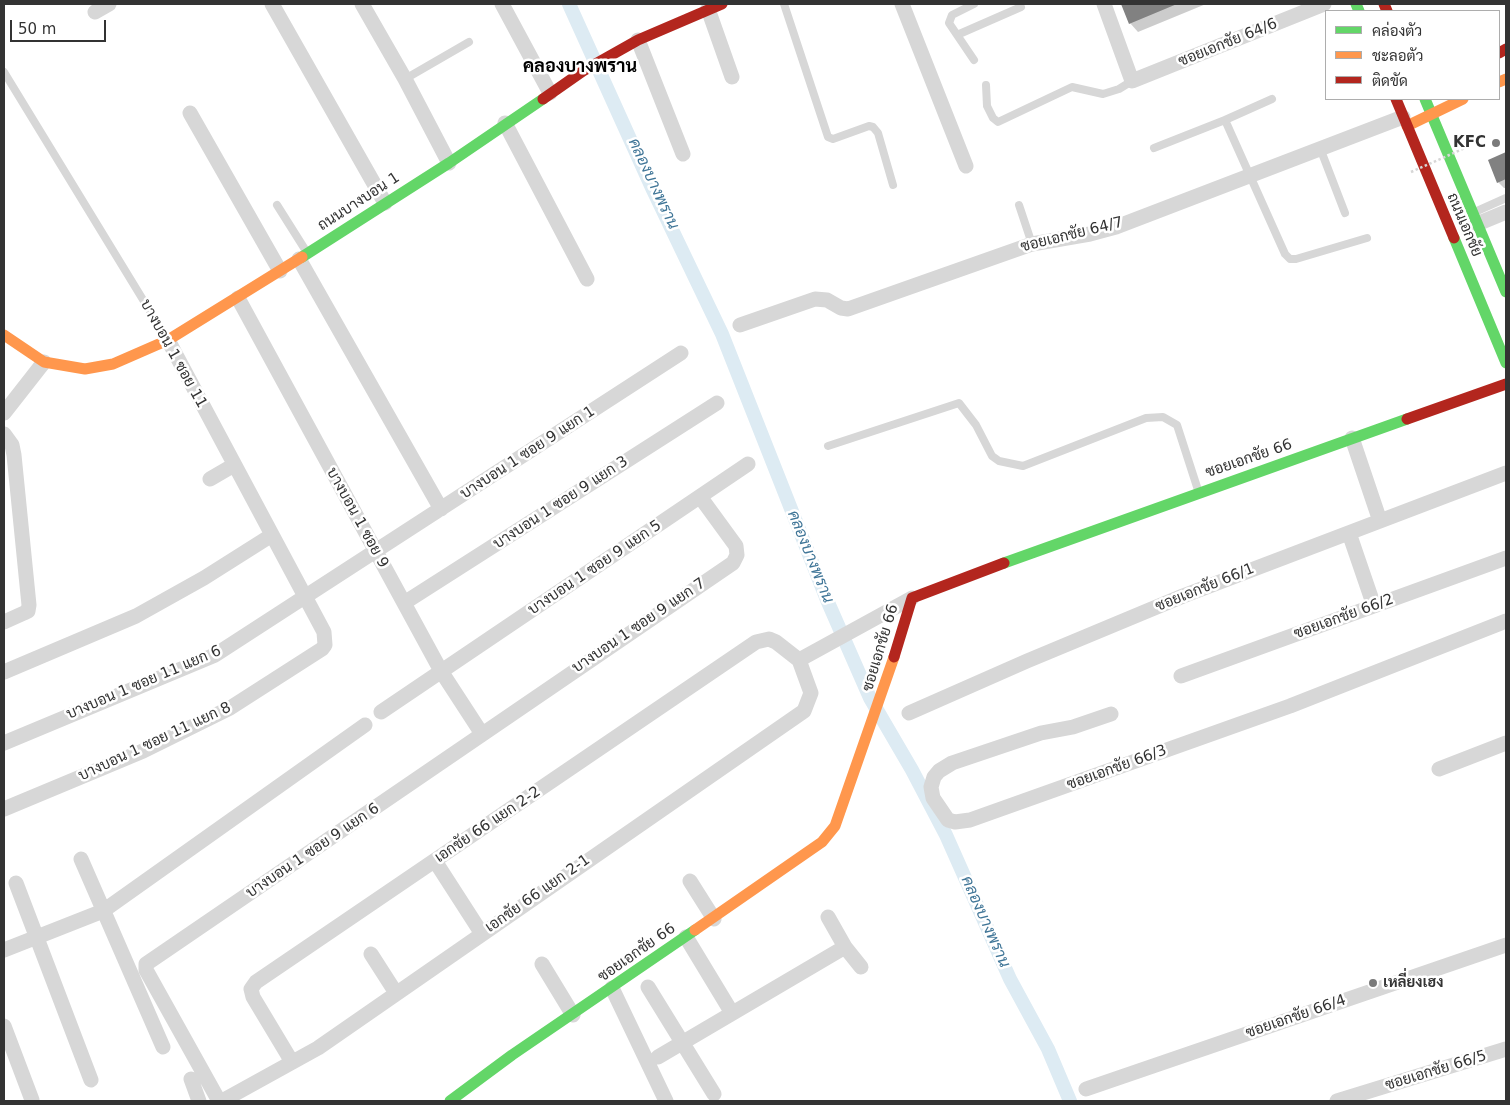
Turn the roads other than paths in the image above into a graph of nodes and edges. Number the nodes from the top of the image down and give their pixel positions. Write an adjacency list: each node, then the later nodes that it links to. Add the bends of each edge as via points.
1 (109, 4): 14 (street)
2 (289, 4): 12 (street)
3 (362, 4): 21 (street)
4 (502, 4): 24 (street)
5 (784, 4): 40 (lane, via 828,137 833,140 873,127 878,132)
6 (902, 4): 38 (street)
7 (974, 4): 15 (lane, via 952,15 949,23)
8 (1104, 4): 22 (street)
9 (1324, 4): 13 (street, ซอยเอกชัย 64/6)
10 (715, 6): 16 (main road, ถนนบางบอน 1); 20 (street)
11 (1021, 6): 15 (lane)
12 (274, 7): 42 (street)
13 (1294, 10): 22 (street, ซอยเอกชัย 64/6)
14 (95, 12)
15 (957, 34): 18 (lane)
16 (638, 40): 24 (main road, ถนนบางบอน 1); 36 (street)
17 (468, 42): 21 (lane)
18 (974, 60)
19 (4, 72): 57 (lane, บางบอน 1 ซอย 11)
20 (732, 77)
21 (405, 79): 37 (street)
22 (1132, 81): 23 (lane, via 1103,94 1072,87 998,122 987,106)
23 (986, 85)
24 (550, 93): 33 (main road, ถนนบางบอน 1)
25 (1272, 99): 31 (lane)
26 (1396, 100): 32 (main road, ถนนเอกชัย)
27 (1425, 100): 30 (main road, ถนนเอกชัย)
28 (1461, 100): 30 (main road)
29 (190, 113): 51 (street)
30 (1431, 113): 32 (main road); 47 (main road, ถนนเอกชัย)
31 (1225, 120): 34 (lane); 39 (lane)
32 (1405, 121): 35 (street, ซอยเอกชัย 64/7); 60 (main road, ถนนเอกชัย)
33 (504, 124): 37 (main road, ถนนบางบอน 1); 52 (street)
34 (1154, 148)
35 (1320, 148): 39 (street, ซอยเอกชัย 64/7); 46 (lane)
36 (683, 154)
37 (449, 163): 42 (main road, ถนนบางบอน 1)
38 (966, 166)
39 (1249, 176): 48 (lane, via 1290,259); 49 (street, ซอยเอกชัย 64/7, via 1116,227)
40 (894, 185)
41 (1506, 198): 47 (lane)
42 (385, 203): 50 (main road, ถนนบางบอน 1)
43 (277, 205): 50 (lane)
44 (1019, 205): 49 (lane)
45 (1506, 212): 47 (street)
46 (1345, 213)
47 (1475, 218): 53 (main road, ถนนเอกชัย)
48 (1367, 238)
49 (1032, 244): 55 (street, ซอยเอกชัย 64/7, via 848,309 827,300 815,299)
50 (303, 256): 51 (main road, ถนนบางบอน 1); 73 (street)
51 (280, 271): 54 (main road, ถนนบางบอน 1)
52 (586, 279)
53 (1506, 292)
54 (238, 298): 57 (main road, ถนนบางบอน 1); 77 (street, บางบอน 1 ซอย 9)
55 (740, 325)
56 (4, 335): 59 (main road, ถนนบางบอน 1)
57 (168, 340): 59 (main road, ถนนบางบอน 1, via 113,364 85,369); 68 (street, บางบอน 1 ซอย 11)
58 (681, 353): 73 (street, บางบอน 1 ซอย 9 แยก 1)
59 (44, 362): 63 (street)
60 (1506, 363)
61 (1506, 384): 65 (main road, ซอยเอกชัย 66)
62 (717, 403): 81 (street, บางบอน 1 ซอย 9 แยก 3)
63 (4, 413)
64 (4, 434): 84 (street, via 14,455 29,605 28,611)
65 (1352, 438): 71 (main road, ซอยเอกชัย 66); 74 (street)
66 (828, 446): 71 (lane, via 959,403 976,425 992,456 1023,466 1146,418 1163,417 1177,425)
67 (748, 464): 72 (street, บางบอน 1 ซอย 9 แยก 5)
68 (234, 465): 70 (street); 76 (street, บางบอน 1 ซอย 11)
69 (1506, 473): 74 (street, ซอยเอกชัย 66/1)
70 (210, 479)
71 (1199, 492): 80 (main road, ซอยเอกชัย 66)
72 (701, 498): 87 (street, บางบอน 1 ซอย 9 แยก 5); 94 (street, บางบอน 1 ซอย 9 แยก 7, via 736,546 737,555 733,563)
73 (441, 509): 77 (street, บางบอน 1 ซอย 9 แยก 1)
74 (1380, 521): 75 (street, ซอยเอกชัย 66/1)
75 (1349, 533): 82 (street); 91 (street, ซอยเอกชัย 66/1, via 1183,596)
76 (272, 535): 79 (street, บางบอน 1 ซอย 11); 88 (street, via 136,616)
77 (374, 551): 79 (street, บางบอน 1 ซอย 11 แยก 6); 81 (street, บางบอน 1 ซอย 9)
78 (1506, 558): 82 (street, ซอยเอกชัย 66/2)
79 (304, 595): 85 (street, บางบอน 1 ซอย 11, via 324,632); 96 (street, บางบอน 1 ซอย 11 แยก 6, via 215,655)
80 (912, 598): 86 (street); 105 (main road, ซอยเอกชัย 66, via 880,701 835,826 822,842)
81 (404, 603): 87 (street, บางบอน 1 ซอย 9)
82 (1374, 606): 89 (street, ซอยเอกชัย 66/2)
83 (1506, 621): 92 (street, ซอยเอกชัย 66/3, via 1290,706 970,820 948,820 933,798 934,776 952,764)
84 (4, 622)
85 (325, 646): 98 (street, บางบอน 1 ซอย 11 แยก 8, via 230,708 143,751)
86 (799, 660): 100 (street, เอกชัย 66 แยก 2-2, via 769,639 756,642); 106 (street, เอกชัย 66 แยก 2-1, via 811,693 804,711)
87 (441, 671): 90 (street, บางบอน 1 ซอย 9 แยก 5); 94 (street, บางบอน 1 ซอย 9)
88 (4, 672)
89 (1181, 676)
90 (382, 712)
91 (909, 713)
92 (1111, 714)
93 (365, 725): 103 (street)
94 (482, 734): 114 (street, บางบอน 1 ซอย 9 แยก 6, via 302,860 168,948)
95 (1506, 743): 97 (street)
96 (4, 744)
97 (1439, 769)
98 (4, 809)
99 (81, 860): 103 (street)
100 (435, 861): 106 (street); 126 (street, เอกชัย 66 แยก 2-2, via 256,982 251,989)
101 (690, 881): 105 (street)
102 (16, 883): 107 (street)
103 (103, 911): 107 (street); 123 (street)
104 (828, 917): 110 (street)
105 (714, 918): 108 (main road, ซอยเอกชัย 66)
106 (482, 934): 118 (street, เอกชัย 66 แยก 2-1)
107 (37, 938): 111 (street); 128 (street)
108 (686, 938): 117 (main road, ซอยเอกชัย 66); 119 (street)
109 (1506, 945): 129 (street, ซอยเอกชัย 66/4)
110 (845, 947): 115 (street); 119 (street)
111 (4, 950)
112 (371, 954): 118 (street)
113 (542, 964): 120 (street)
114 (145, 967): 133 (street, เอกชัย 66 แยก 2-1)
115 (861, 967)
116 (648, 987): 122 (street)
117 (612, 988): 120 (main road, ซอยเอกชัย 66); 135 (street)
118 (396, 993): 126 (street, เอกชัย 66 แยก 2-1, via 318,1048)
119 (732, 1013): 122 (street)
120 (573, 1015): 134 (main road, ซอยเอกชัย 66)
121 (4, 1026): 131 (street)
122 (682, 1042): 125 (street); 130 (street)
123 (163, 1047)
124 (1506, 1049): 136 (street, ซอยเอกชัย 66/5)
125 (658, 1057)
126 (292, 1062): 133 (street, เอกชัย 66 แยก 2-1)
127 (191, 1079): 132 (street)
128 (91, 1080)
129 (1086, 1089)
130 (714, 1094)
131 (32, 1100)
132 (199, 1101)
133 (221, 1101)
134 (450, 1101)
135 (666, 1101)
136 (1337, 1101)

